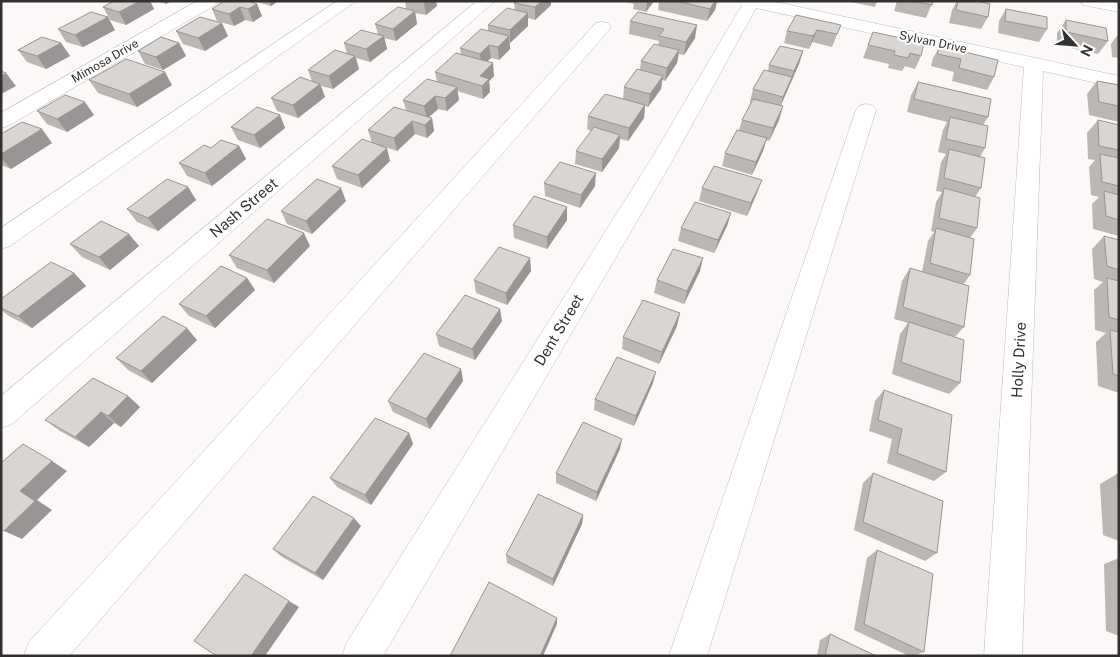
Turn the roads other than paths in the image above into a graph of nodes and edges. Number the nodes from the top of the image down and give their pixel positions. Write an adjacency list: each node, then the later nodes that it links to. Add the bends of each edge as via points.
1 (209, 1): 11 (street, Mimosa Drive)
2 (348, 1): 12 (street)
3 (487, 1): 13 (street, Nash Street)
4 (1089, 1): 6 (street)
5 (750, 2): 8 (street, Sylvan Drive); 15 (street, Dent Street, via 664,156)
6 (1119, 7)
7 (602, 27): 14 (street)
8 (1034, 64): 9 (street, Sylvan Drive); 17 (street, Holly Drive)
9 (1119, 82)
10 (866, 110): 16 (street)
11 (1, 122)
12 (1, 240)
13 (1, 415)
14 (43, 656)
15 (361, 656)
16 (688, 656)
17 (1003, 656)

